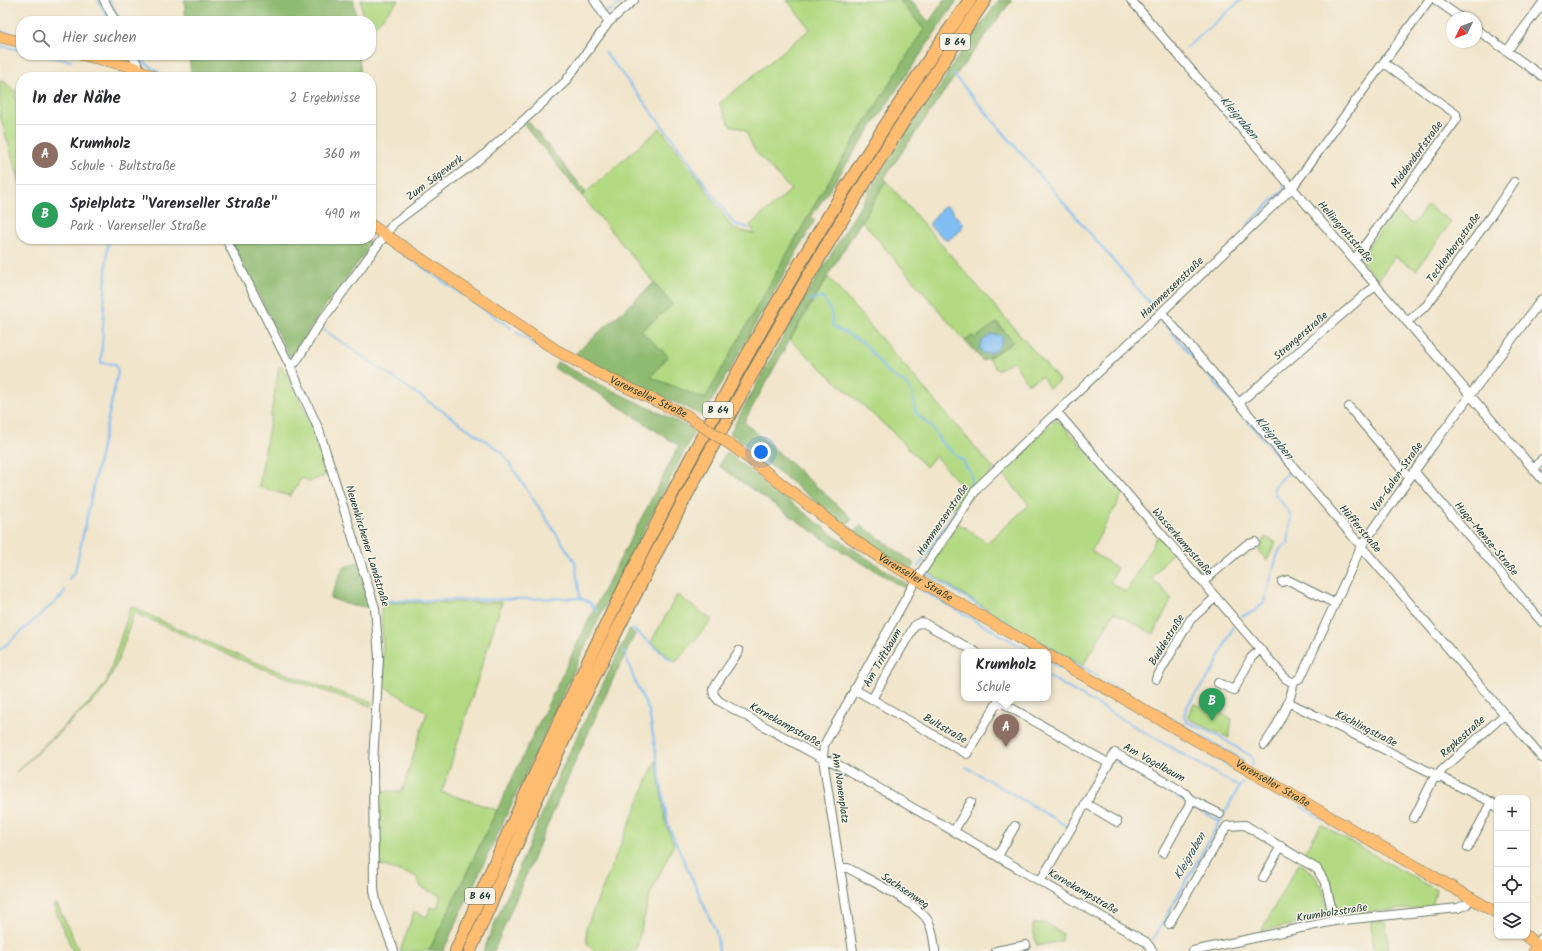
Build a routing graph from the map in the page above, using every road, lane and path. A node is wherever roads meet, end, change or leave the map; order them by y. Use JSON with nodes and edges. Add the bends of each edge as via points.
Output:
{"nodes":[{"id":1,"x":104,"y":0,"type":"edge"},
{"id":2,"x":594,"y":0,"type":"edge"},
{"id":3,"x":634,"y":0,"type":"edge"},
{"id":4,"x":970,"y":0,"type":"edge"},
{"id":5,"x":985,"y":0,"type":"edge"},
{"id":6,"x":1131,"y":0,"type":"edge"},
{"id":7,"x":1429,"y":0,"type":"edge"},
{"id":8,"x":1436,"y":0,"type":"edge"},
{"id":9,"x":1542,"y":4,"type":"edge"},
{"id":10,"x":1453,"y":12,"type":"edge"},
{"id":11,"x":112,"y":16,"type":"edge"},
{"id":12,"x":609,"y":22,"type":"junction"},
{"id":13,"x":1482,"y":33,"type":"edge"},
{"id":14,"x":0,"y":37,"type":"edge"},
{"id":15,"x":16,"y":41,"type":"edge"},
{"id":16,"x":1507,"y":51,"type":"junction"},
{"id":17,"x":103,"y":60,"type":"edge"},
{"id":18,"x":135,"y":60,"type":"edge"},
{"id":19,"x":1384,"y":63,"type":"junction"},
{"id":20,"x":139,"y":72,"type":"edge"},
{"id":21,"x":142,"y":72,"type":"edge"},
{"id":22,"x":1542,"y":76,"type":"edge"},
{"id":23,"x":1514,"y":182,"type":"dead end"},
{"id":24,"x":1292,"y":188,"type":"junction"},
{"id":25,"x":376,"y":229,"type":"edge"},
{"id":26,"x":385,"y":235,"type":"junction"},
{"id":27,"x":229,"y":244,"type":"edge"},
{"id":28,"x":1354,"y":260,"type":"junction"},
{"id":29,"x":1376,"y":285,"type":"junction"},
{"id":30,"x":1542,"y":299,"type":"edge"},
{"id":31,"x":1162,"y":313,"type":"junction"},
{"id":32,"x":1407,"y":322,"type":"junction"},
{"id":33,"x":290,"y":366,"type":"junction"},
{"id":34,"x":1470,"y":396,"type":"junction"},
{"id":35,"x":1239,"y":403,"type":"junction"},
{"id":36,"x":1348,"y":407,"type":"dead end"},
{"id":37,"x":1057,"y":412,"type":"junction"},
{"id":38,"x":1542,"y":459,"type":"edge"},
{"id":39,"x":1534,"y":470,"type":"junction"},
{"id":40,"x":1412,"y":475,"type":"junction"},
{"id":41,"x":1542,"y":479,"type":"edge"},
{"id":42,"x":1255,"y":542,"type":"dead end"},
{"id":43,"x":1362,"y":547,"type":"junction"},
{"id":44,"x":916,"y":580,"type":"junction"},
{"id":45,"x":1203,"y":582,"type":"junction"},
{"id":46,"x":1282,"y":582,"type":"dead end"},
{"id":47,"x":1216,"y":597,"type":"junction"},
{"id":48,"x":1334,"y":603,"type":"junction"},
{"id":49,"x":1542,"y":622,"type":"edge"},
{"id":50,"x":971,"y":649,"type":"edge"},
{"id":51,"x":1038,"y":649,"type":"edge"},
{"id":52,"x":1260,"y":649,"type":"junction"},
{"id":53,"x":739,"y":651,"type":"dead end"},
{"id":54,"x":1051,"y":657,"type":"edge"},
{"id":55,"x":1156,"y":679,"type":"dead end"},
{"id":56,"x":1218,"y":683,"type":"dead end"},
{"id":57,"x":1293,"y":683,"type":"junction"},
{"id":58,"x":854,"y":689,"type":"junction"},
{"id":59,"x":872,"y":700,"type":"junction"},
{"id":60,"x":998,"y":701,"type":"edge"},
{"id":61,"x":1001,"y":701,"type":"edge"},
{"id":62,"x":1288,"y":702,"type":"junction"},
{"id":63,"x":1504,"y":714,"type":"junction"},
{"id":64,"x":1264,"y":745,"type":"dead end"},
{"id":65,"x":1542,"y":758,"type":"edge"},
{"id":66,"x":823,"y":759,"type":"junction"},
{"id":67,"x":1108,"y":764,"type":"junction"},
{"id":68,"x":1437,"y":777,"type":"junction"},
{"id":69,"x":1190,"y":798,"type":"junction"},
{"id":70,"x":971,"y":802,"type":"dead end"},
{"id":71,"x":1085,"y":803,"type":"junction"},
{"id":72,"x":1494,"y":805,"type":"edge"},
{"id":73,"x":1220,"y":814,"type":"dead end"},
{"id":74,"x":1414,"y":818,"type":"dead end"},
{"id":75,"x":1117,"y":822,"type":"dead end"},
{"id":76,"x":1015,"y":826,"type":"dead end"},
{"id":77,"x":954,"y":831,"type":"junction"},
{"id":78,"x":1281,"y":846,"type":"junction"},
{"id":79,"x":1468,"y":848,"type":"dead end"},
{"id":80,"x":1163,"y":853,"type":"dead end"},
{"id":81,"x":998,"y":856,"type":"junction"},
{"id":82,"x":840,"y":868,"type":"junction"},
{"id":83,"x":1263,"y":878,"type":"dead end"},
{"id":84,"x":1041,"y":880,"type":"junction"},
{"id":85,"x":1472,"y":897,"type":"junction"},
{"id":86,"x":1494,"y":911,"type":"edge"},
{"id":87,"x":1334,"y":921,"type":"junction"},
{"id":88,"x":1169,"y":924,"type":"dead end"},
{"id":89,"x":1530,"y":939,"type":"edge"},
{"id":90,"x":1026,"y":945,"type":"dead end"},
{"id":91,"x":1539,"y":946,"type":"edge"},
{"id":92,"x":394,"y":951,"type":"edge"},
{"id":93,"x":456,"y":951,"type":"edge"},
{"id":94,"x":470,"y":951,"type":"edge"},
{"id":95,"x":853,"y":951,"type":"edge"},
{"id":96,"x":936,"y":951,"type":"edge"},
{"id":97,"x":996,"y":951,"type":"edge"},
{"id":98,"x":1153,"y":951,"type":"edge"},
{"id":99,"x":1193,"y":951,"type":"edge"}],
"edges":[{"from":1,"to":11,"type":"street"},
{"from":2,"to":12,"type":"street"},
{"from":3,"to":12,"type":"street","name":"Zum Sägewerk"},
{"from":4,"to":93,"type":"highway","number":"B 64","via":[[828,216],[753,345],[665,508],[596,644]]},
{"from":5,"to":94,"type":"highway","number":"B 64","via":[[926,85],[842,217],[760,358],[607,650],[551,766]]},
{"from":6,"to":24,"type":"street","name":"Hellingrottstraße"},
{"from":7,"to":19,"type":"street","name":"Hammersenstraße"},
{"from":8,"to":10,"type":"street"},
{"from":9,"to":16,"type":"street"},
{"from":12,"to":26,"type":"street","name":"Zum Sägewerk","via":[[565,82],[477,161],[394,223]]},
{"from":13,"to":16,"type":"street"},
{"from":14,"to":15,"type":"main road"},
{"from":16,"to":22,"type":"street"},
{"from":17,"to":20,"type":"main road"},
{"from":18,"to":21,"type":"street"},
{"from":19,"to":24,"type":"street","name":"Hammersenstraße"},
{"from":19,"to":28,"type":"street","name":"Middendorfstraße","via":[[1456,114],[1457,119]]},
{"from":23,"to":32,"type":"street","name":"Tecklenborgstraße","via":[[1427,305]]},
{"from":24,"to":28,"type":"street","name":"Hellingrottstraße"},
{"from":24,"to":31,"type":"street","name":"Hammersenstraße"},
{"from":25,"to":26,"type":"main road","name":"Varenseller Straße"},
{"from":26,"to":33,"type":"street","name":"Zum Sägewerk","via":[[320,323],[296,362]]},
{"from":26,"to":44,"type":"main road","name":"Varenseller Straße","bridge":true,"via":[[556,350],[605,377],[686,415],[734,447],[847,535]]},
{"from":27,"to":33,"type":"street","name":"Neuenkirchener Landstraße"},
{"from":28,"to":29,"type":"street","name":"Hellingrottstraße"},
{"from":29,"to":32,"type":"street","name":"Hellingrottstraße"},
{"from":29,"to":35,"type":"street","name":"Strengerstraße"},
{"from":30,"to":34,"type":"street","name":"Von-Galen-Straße"},
{"from":31,"to":35,"type":"street","name":"Hüfferstraße"},
{"from":31,"to":37,"type":"street","name":"Hammersenstraße"},
{"from":32,"to":34,"type":"street","name":"Hellingrottstraße"},
{"from":33,"to":92,"type":"street","name":"Neuenkirchener Landstraße","via":[[319,430],[376,608],[379,657],[374,762],[374,890],[377,906]]},
{"from":34,"to":39,"type":"street","name":"Hellingrottstraße"},
{"from":34,"to":40,"type":"street","name":"Von-Galen-Straße"},
{"from":35,"to":43,"type":"street","name":"Hüfferstraße"},
{"from":36,"to":40,"type":"street","name":"Hugo-Mense-Straße"},
{"from":37,"to":44,"type":"street","name":"Hammersenstraße","via":[[978,487]]},
{"from":37,"to":45,"type":"street","name":"Wasserkampstraße"},
{"from":38,"to":39,"type":"street"},
{"from":39,"to":41,"type":"street","name":"Hellingrottstraße"},
{"from":40,"to":43,"type":"street","name":"Von-Galen-Straße"},
{"from":40,"to":49,"type":"street","name":"Hugo-Mense-Straße"},
{"from":42,"to":45,"type":"street","via":[[1246,545]]},
{"from":43,"to":48,"type":"street","name":"Von-Galen-Straße"},
{"from":43,"to":63,"type":"street","name":"Hüfferstraße"},
{"from":44,"to":51,"type":"main road","name":"Varenseller Straße"},
{"from":44,"to":58,"type":"street","name":"Am Nonenplatz"},
{"from":45,"to":47,"type":"street","name":"Wasserkampstraße"},
{"from":46,"to":48,"type":"street","via":[[1288,580]]},
{"from":47,"to":52,"type":"street","name":"Wasserkampstraße"},
{"from":47,"to":55,"type":"street","name":"Buddestraße","via":[[1190,620]]},
{"from":48,"to":57,"type":"street","name":"Von-Galen-Straße","via":[[1331,615],[1301,677]]},
{"from":50,"to":59,"type":"street","name":"Am Triftbaum","via":[[922,622],[915,625]]},
{"from":52,"to":56,"type":"street","via":[[1251,658],[1234,690]]},
{"from":52,"to":57,"type":"street","name":"Wasserkampstraße","via":[[1285,678]]},
{"from":53,"to":66,"type":"street","name":"Kernekampstraße","via":[[714,689],[714,695],[719,701]]},
{"from":54,"to":85,"type":"main road","name":"Varenseller Straße"},
{"from":57,"to":62,"type":"street","name":"Von-Galen-Straße"},
{"from":58,"to":59,"type":"street","name":"Bultstraße"},
{"from":58,"to":66,"type":"street","name":"Am Nonenplatz","via":[[824,745]]},
{"from":59,"to":60,"type":"street","name":"Bultstraße","via":[[967,754]]},
{"from":61,"to":67,"type":"street","name":"Bultstraße"},
{"from":62,"to":64,"type":"street","name":"Von-Galen-Straße"},
{"from":62,"to":68,"type":"street","name":"Köchlingstraße"},
{"from":63,"to":65,"type":"street","name":"Hüfferstraße"},
{"from":63,"to":68,"type":"street","name":"Repkestraße"},
{"from":66,"to":77,"type":"street","name":"Kernekampstraße","via":[[835,763]]},
{"from":66,"to":82,"type":"street","name":"Am Nonenplatz"},
{"from":67,"to":69,"type":"street","name":"Am Vogelbaum","via":[[1115,753]]},
{"from":67,"to":71,"type":"street","name":"Am Vogelbaum"},
{"from":68,"to":72,"type":"street","name":"Köchlingstraße"},
{"from":68,"to":74,"type":"street"},
{"from":69,"to":73,"type":"street","name":"Am Vogelbaum"},
{"from":69,"to":80,"type":"street","name":"Am Vogelbaum","via":[[1190,806]]},
{"from":70,"to":77,"type":"street"},
{"from":71,"to":75,"type":"street"},
{"from":71,"to":84,"type":"street","name":"Am Vogelbaum"},
{"from":72,"to":79,"type":"street","name":"Köchlingstraße"},
{"from":76,"to":81,"type":"street"},
{"from":77,"to":81,"type":"street","name":"Kernekampstraße"},
{"from":78,"to":83,"type":"street"},
{"from":78,"to":87,"type":"street","via":[[1311,864],[1322,875]]},
{"from":78,"to":88,"type":"street","via":[[1245,825],[1227,826]]},
{"from":81,"to":84,"type":"street","name":"Kernekampstraße"},
{"from":82,"to":95,"type":"street","name":"Am Nonenplatz"},
{"from":82,"to":96,"type":"street","name":"Sachsenweg","via":[[848,868],[903,900],[923,915],[930,926]]},
{"from":84,"to":98,"type":"street","name":"Kernekampstraße","via":[[1146,942]]},
{"from":85,"to":86,"type":"main road","name":"Varenseller Straße"},
{"from":85,"to":87,"type":"street","name":"Krumholzstraße","via":[[1467,904],[1458,908]]},
{"from":87,"to":99,"type":"street","name":"Krumholzstraße"},
{"from":89,"to":91,"type":"main road"},
{"from":90,"to":97,"type":"street"}]}
